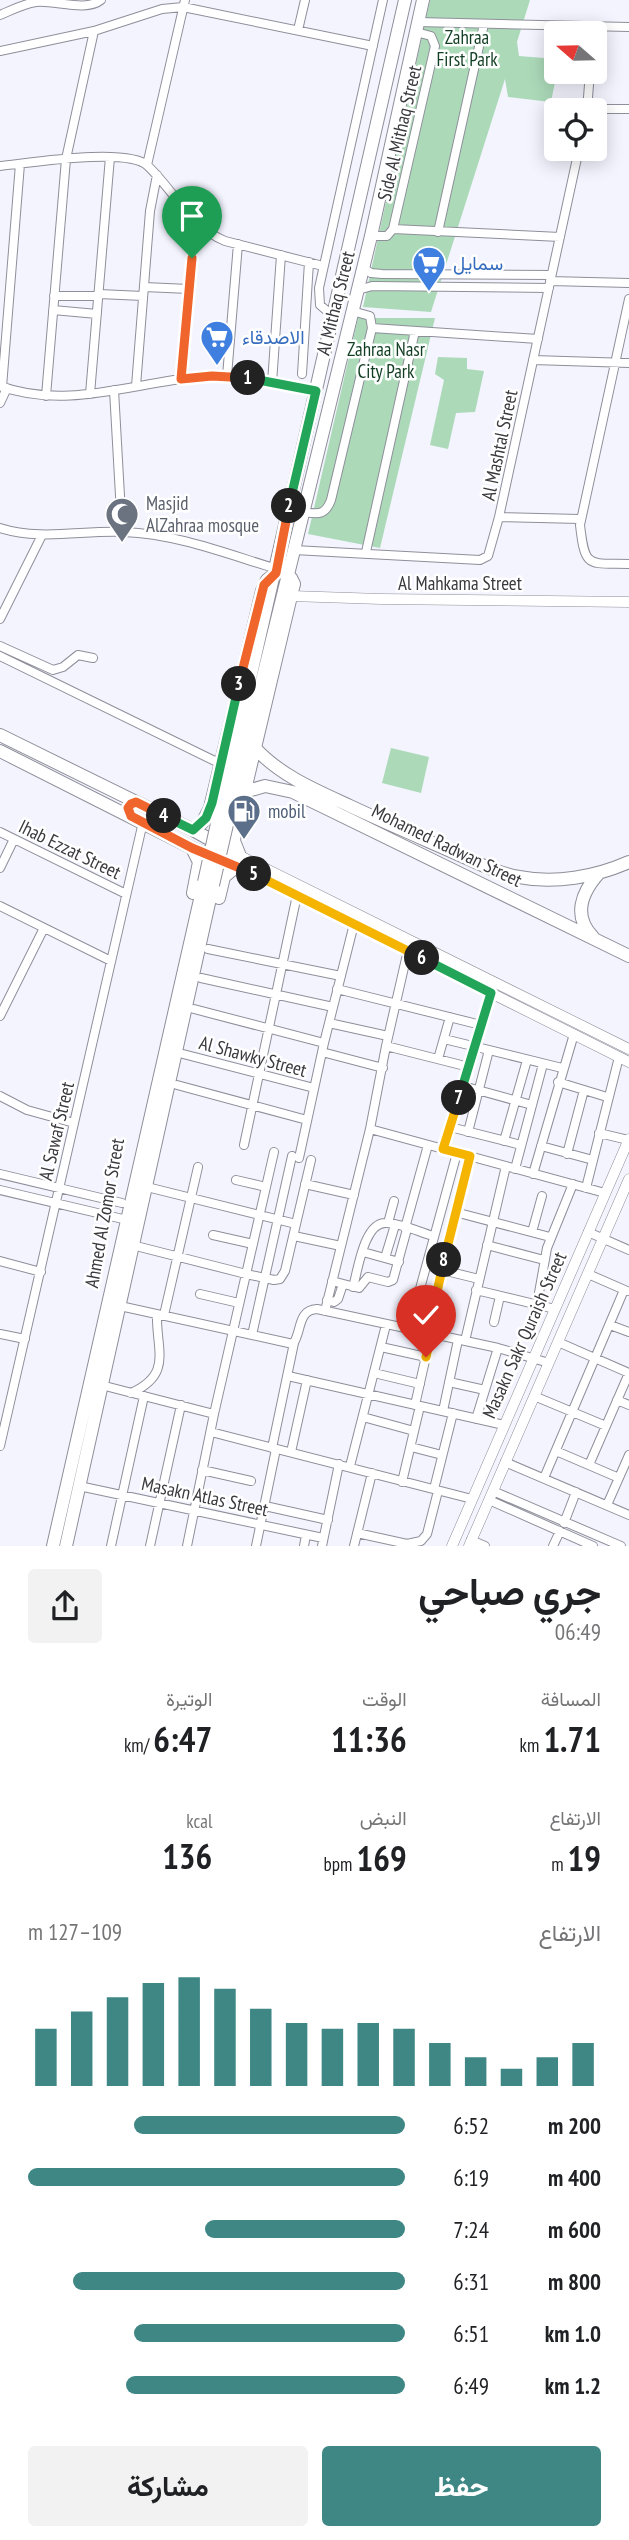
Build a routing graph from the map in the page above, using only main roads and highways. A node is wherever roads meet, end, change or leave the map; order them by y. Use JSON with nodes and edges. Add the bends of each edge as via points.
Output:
{"nodes":[{"id":1,"x":405,"y":0,"type":"edge"},
{"id":2,"x":423,"y":0,"type":"edge"},
{"id":3,"x":370,"y":149,"type":"junction"},
{"id":4,"x":389,"y":152,"type":"junction"},
{"id":5,"x":364,"y":175,"type":"junction"},
{"id":6,"x":383,"y":179,"type":"junction"},
{"id":7,"x":280,"y":572,"type":"junction"},
{"id":8,"x":0,"y":734,"type":"edge"},
{"id":9,"x":254,"y":748,"type":"junction"},
{"id":10,"x":0,"y":751,"type":"edge"},
{"id":11,"x":279,"y":770,"type":"junction"},
{"id":12,"x":273,"y":786,"type":"junction"},
{"id":13,"x":244,"y":792,"type":"junction"},
{"id":14,"x":119,"y":793,"type":"junction"},
{"id":15,"x":136,"y":802,"type":"junction"},
{"id":16,"x":113,"y":807,"type":"junction"},
{"id":17,"x":209,"y":813,"type":"junction"},
{"id":18,"x":131,"y":816,"type":"junction"},
{"id":19,"x":237,"y":819,"type":"junction"},
{"id":20,"x":193,"y":830,"type":"junction"},
{"id":21,"x":192,"y":848,"type":"junction"},
{"id":22,"x":239,"y":861,"type":"junction"},
{"id":23,"x":629,"y":862,"type":"edge"},
{"id":24,"x":599,"y":873,"type":"junction"},
{"id":25,"x":198,"y":874,"type":"junction"},
{"id":26,"x":222,"y":883,"type":"junction"},
{"id":27,"x":595,"y":940,"type":"junction"},
{"id":28,"x":629,"y":956,"type":"edge"},
{"id":29,"x":147,"y":1186,"type":"junction"},
{"id":30,"x":127,"y":1220,"type":"junction"},
{"id":31,"x":53,"y":1546,"type":"edge"},
{"id":32,"x":66,"y":1546,"type":"edge"}],
"edges":[{"from":1,"to":3,"type":"main road","name":"Al Mithaq Street"},
{"from":2,"to":4,"type":"main road","name":"Al Mithaq Street"},
{"from":3,"to":4,"type":"main road","via":[[379,155]]},
{"from":3,"to":5,"type":"main road","name":"Al Mithaq Street"},
{"from":4,"to":6,"type":"main road","name":"Al Mithaq Street"},
{"from":5,"to":6,"type":"main road","via":[[374,173]]},
{"from":5,"to":7,"type":"main road","name":"Al Mithaq Street"},
{"from":6,"to":7,"type":"main road","name":"Al Mithaq Street","via":[[294,550]]},
{"from":7,"to":9,"type":"main road","name":"Al Mithaq Street","via":[[293,584]]},
{"from":7,"to":17,"type":"main road","name":"Al Mithaq Street","via":[[267,580],[262,591]]},
{"from":7,"to":29,"type":"main road","bridge":true},
{"from":7,"to":30,"type":"main road","bridge":true},
{"from":8,"to":14,"type":"main road"},
{"from":9,"to":11,"type":"main road","name":"Mohamed Radwan Street"},
{"from":9,"to":13,"type":"main road","name":"Al Mithaq Street"},
{"from":10,"to":16,"type":"main road"},
{"from":11,"to":12,"type":"main road","via":[[272,777]]},
{"from":11,"to":24,"type":"main road","name":"Mohamed Radwan Street","via":[[414,836],[516,877],[563,879]]},
{"from":12,"to":13,"type":"main road"},
{"from":12,"to":27,"type":"main road","name":"Mohamed Radwan Street","via":[[321,804]]},
{"from":13,"to":19,"type":"main road","name":"Al Mithaq Street"},
{"from":14,"to":15,"type":"main road"},
{"from":14,"to":16,"type":"main road","via":[[120,804]]},
{"from":15,"to":18,"type":"main road","via":[[128,808]]},
{"from":15,"to":20,"type":"main road"},
{"from":16,"to":18,"type":"main road"},
{"from":17,"to":19,"type":"main road","via":[[223,821]]},
{"from":17,"to":20,"type":"main road","name":"Al Mithaq Street"},
{"from":18,"to":21,"type":"main road"},
{"from":19,"to":22,"type":"main road","name":"Al Mithaq Street","via":[[234,837]]},
{"from":20,"to":22,"type":"main road"},
{"from":21,"to":22,"type":"main road"},
{"from":21,"to":25,"type":"main road","name":"Ahmed Al Zomor Street","via":[[199,862]]},
{"from":22,"to":26,"type":"main road","name":"Ahmed Al Zomor Street"},
{"from":23,"to":24,"type":"main road","name":"Mohamed Radwan Street"},
{"from":24,"to":27,"type":"main road","via":[[587,887],[581,905],[584,924]]},
{"from":25,"to":26,"type":"main road","via":[[216,875]]},
{"from":25,"to":30,"type":"main road","name":"Ahmed Al Zomor Street","via":[[122,1203]]},
{"from":26,"to":29,"type":"main road","name":"Ahmed Al Zomor Street","via":[[156,1175]]},
{"from":27,"to":28,"type":"main road","name":"Mohamed Radwan Street"},
{"from":29,"to":32,"type":"main road","name":"Ahmed Al Zomor Street"},
{"from":30,"to":31,"type":"main road","name":"Ahmed Al Zomor Street"}]}
